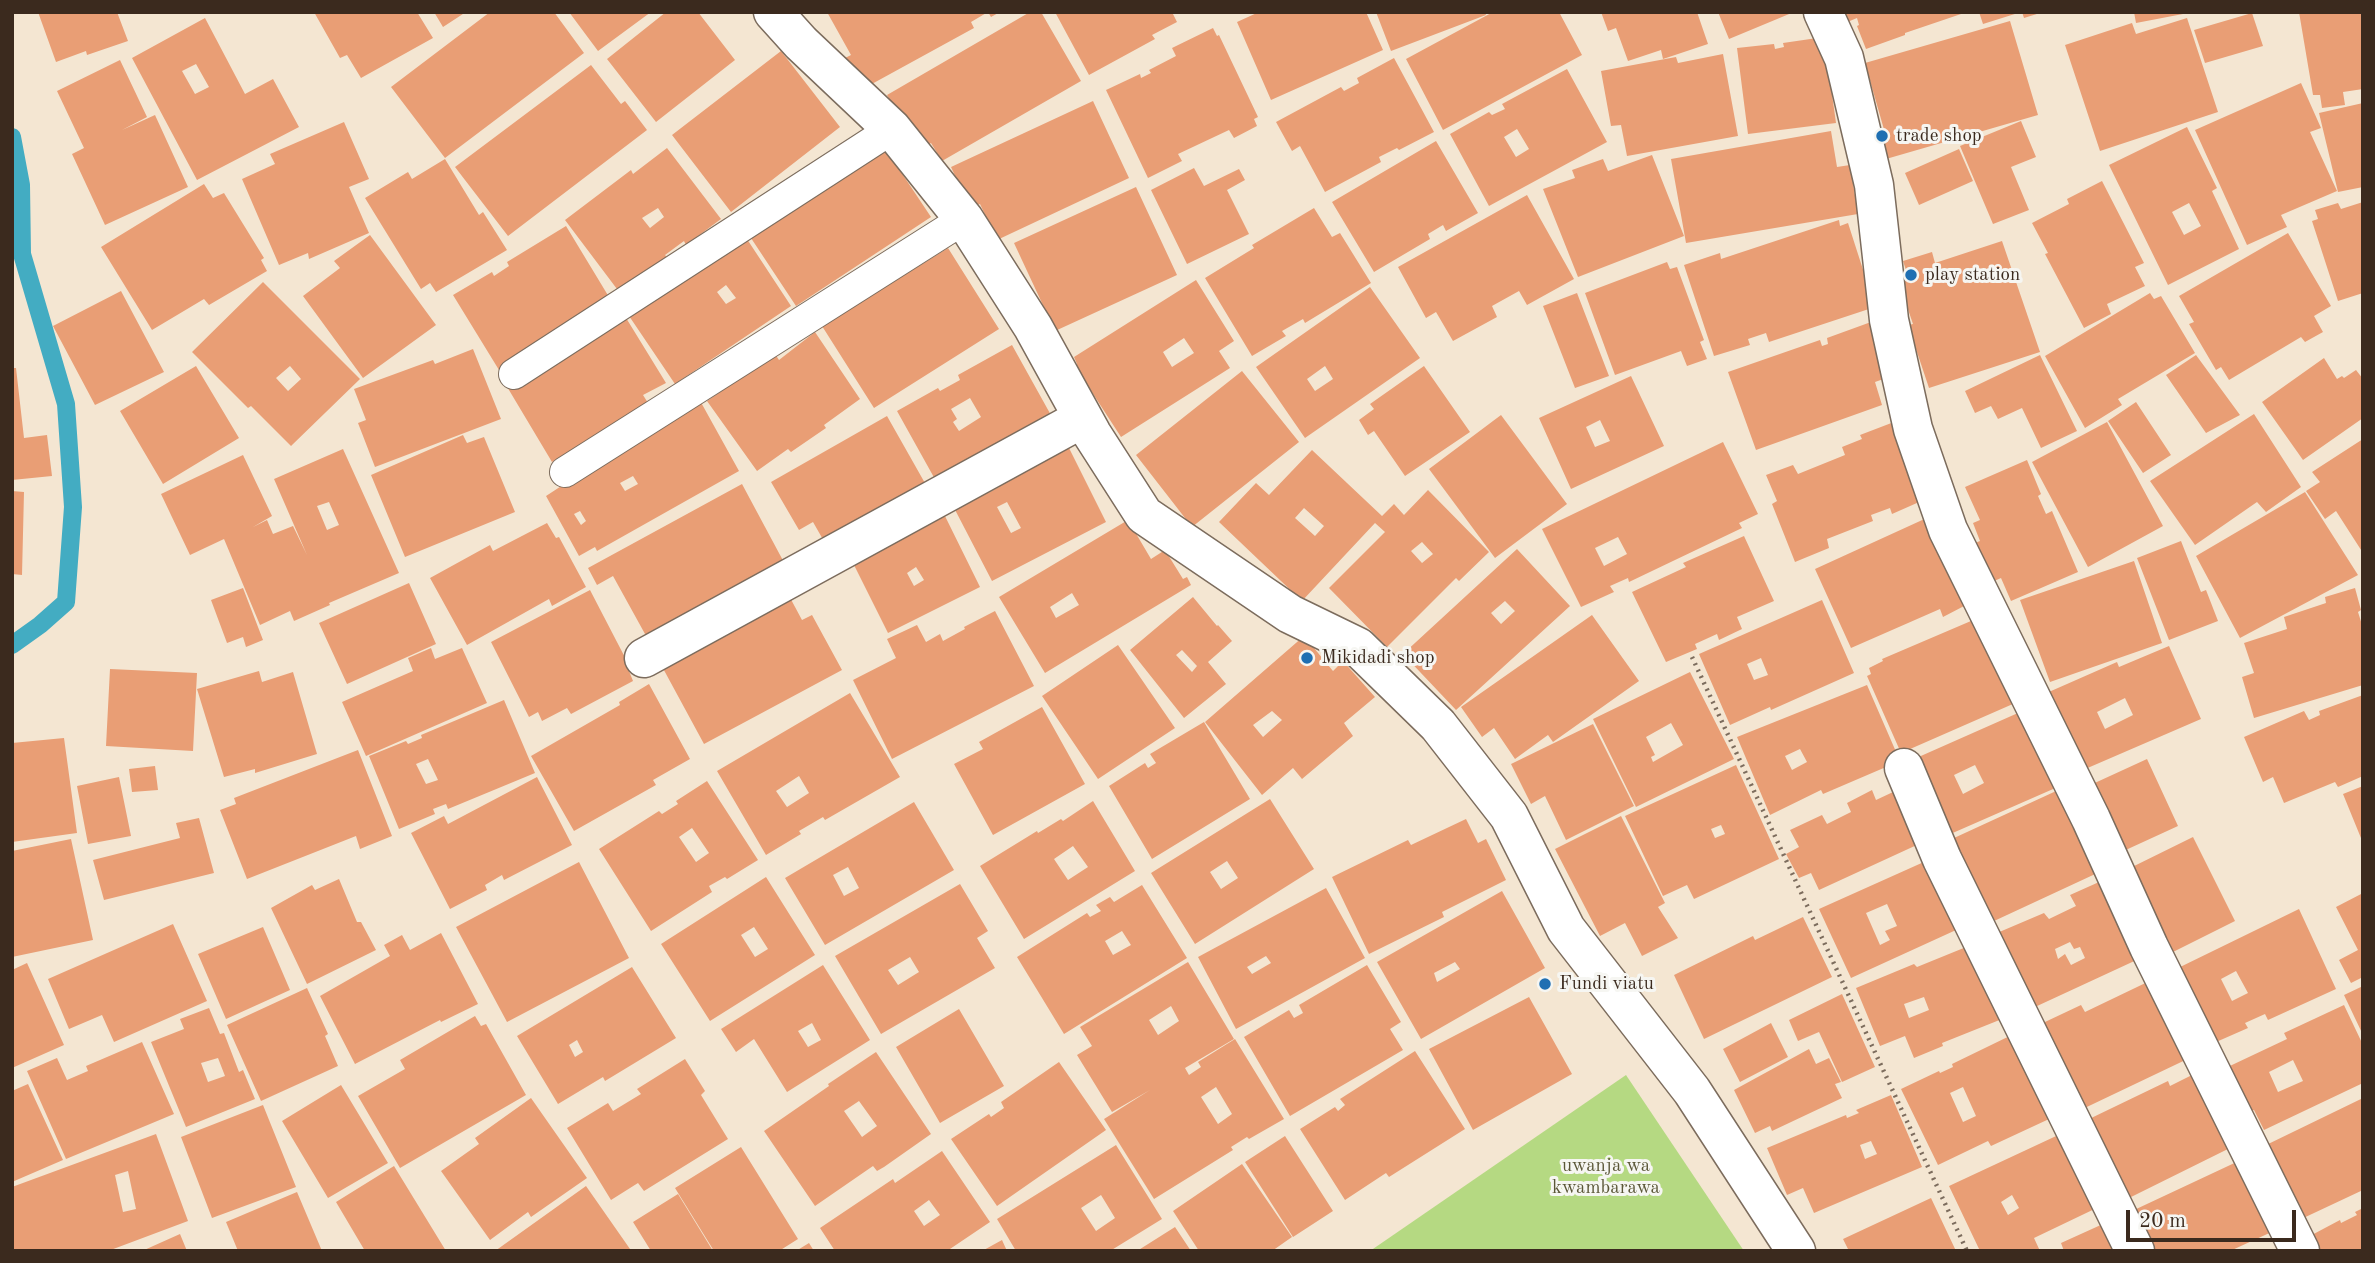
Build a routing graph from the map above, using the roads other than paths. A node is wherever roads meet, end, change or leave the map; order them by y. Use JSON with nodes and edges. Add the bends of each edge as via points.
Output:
{"nodes":[{"id":1,"x":773,"y":12,"type":"edge"},
{"id":2,"x":1824,"y":12,"type":"edge"},
{"id":3,"x":891,"y":129,"type":"junction"},
{"id":4,"x":964,"y":219,"type":"junction"},
{"id":5,"x":514,"y":374,"type":"dead end"},
{"id":6,"x":1083,"y":418,"type":"junction"},
{"id":7,"x":565,"y":472,"type":"dead end"},
{"id":8,"x":644,"y":658,"type":"dead end"},
{"id":9,"x":1904,"y":768,"type":"dead end"},
{"id":10,"x":1796,"y":1251,"type":"edge"},
{"id":11,"x":2135,"y":1251,"type":"edge"},
{"id":12,"x":2300,"y":1251,"type":"edge"}],
"edges":[{"from":1,"to":3,"type":"street"},
{"from":2,"to":12,"type":"street","via":[[1844,58],[1874,185],[1889,320],[1913,429],[1948,530]]},
{"from":3,"to":4,"type":"street"},
{"from":3,"to":5,"type":"lane"},
{"from":4,"to":6,"type":"street","via":[[1033,327]]},
{"from":4,"to":7,"type":"lane"},
{"from":6,"to":8,"type":"street"},
{"from":6,"to":10,"type":"street","via":[[1144,515],[1290,614],[1359,647],[1438,725],[1509,816],[1566,929],[1692,1091]]},
{"from":9,"to":11,"type":"street","via":[[1942,859]]}]}
